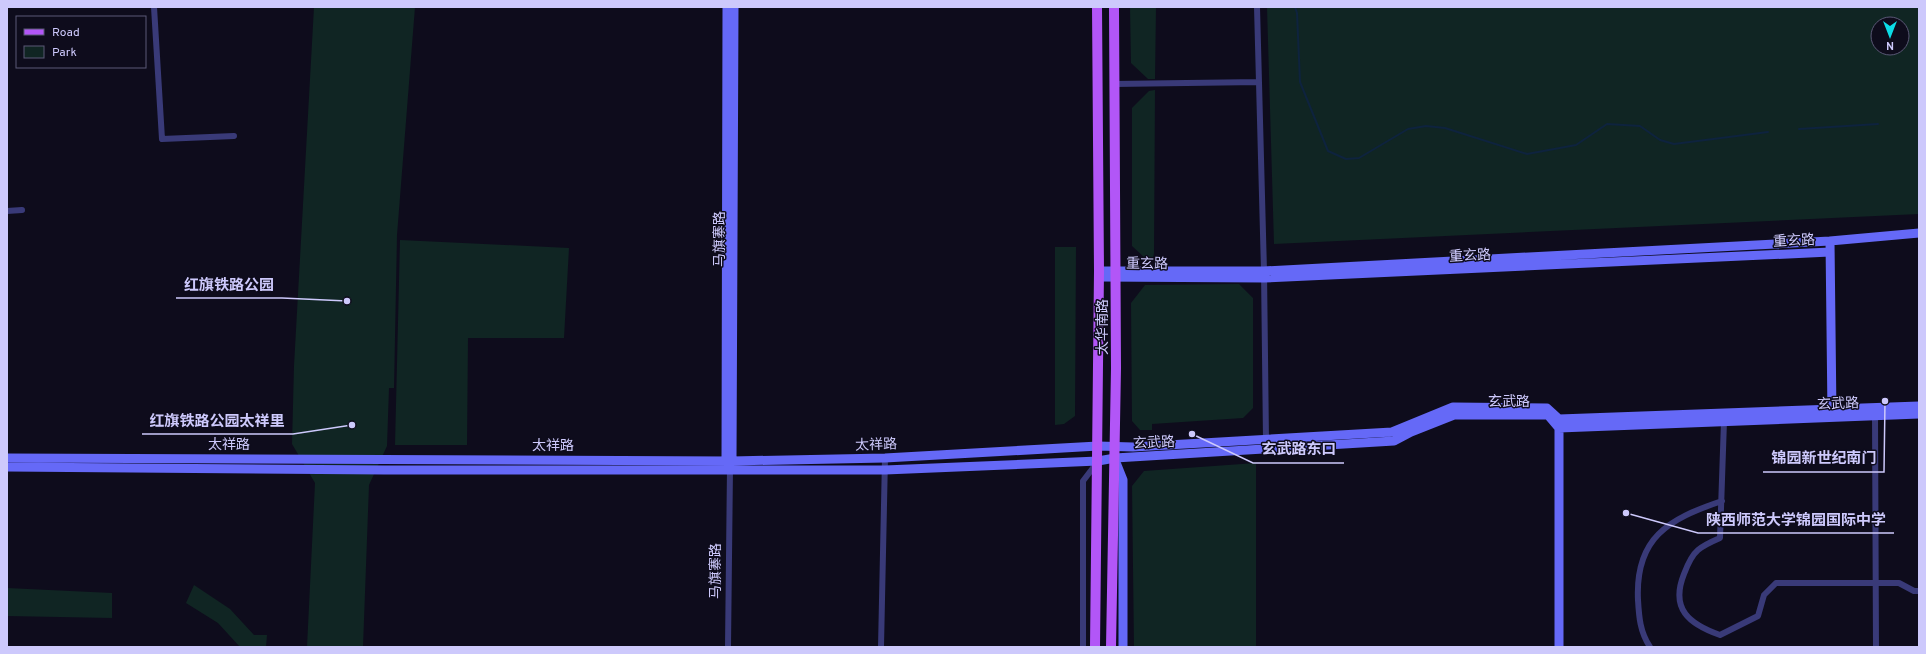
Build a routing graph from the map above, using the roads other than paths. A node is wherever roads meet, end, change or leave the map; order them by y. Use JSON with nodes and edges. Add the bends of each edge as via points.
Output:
{"nodes":[{"id":1,"x":154,"y":7,"type":"edge"},
{"id":2,"x":727,"y":7,"type":"edge"},
{"id":3,"x":734,"y":7,"type":"edge"},
{"id":4,"x":1097,"y":7,"type":"edge"},
{"id":5,"x":1114,"y":7,"type":"edge"},
{"id":6,"x":1257,"y":7,"type":"edge"},
{"id":7,"x":1259,"y":82,"type":"junction"},
{"id":8,"x":1114,"y":84,"type":"junction"},
{"id":9,"x":234,"y":136,"type":"dead end"},
{"id":10,"x":22,"y":210,"type":"dead end"},
{"id":11,"x":7,"y":211,"type":"edge"},
{"id":12,"x":1919,"y":233,"type":"edge"},
{"id":13,"x":1830,"y":241,"type":"junction"},
{"id":14,"x":1830,"y":252,"type":"junction"},
{"id":15,"x":1099,"y":274,"type":"junction"},
{"id":16,"x":1116,"y":274,"type":"junction"},
{"id":17,"x":1264,"y":275,"type":"junction"},
{"id":18,"x":1919,"y":406,"type":"edge"},
{"id":19,"x":1833,"y":413,"type":"junction"},
{"id":20,"x":1919,"y":414,"type":"edge"},
{"id":21,"x":1875,"y":416,"type":"junction"},
{"id":22,"x":1724,"y":421,"type":"junction"},
{"id":23,"x":1559,"y":423,"type":"junction"},
{"id":24,"x":1266,"y":439,"type":"junction"},
{"id":25,"x":1098,"y":446,"type":"junction"},
{"id":26,"x":1267,"y":450,"type":"junction"},
{"id":27,"x":1115,"y":453,"type":"junction"},
{"id":28,"x":7,"y":458,"type":"edge"},
{"id":29,"x":885,"y":458,"type":"junction"},
{"id":30,"x":729,"y":460,"type":"junction"},
{"id":31,"x":1098,"y":461,"type":"junction"},
{"id":32,"x":7,"y":467,"type":"edge"},
{"id":33,"x":729,"y":470,"type":"junction"},
{"id":34,"x":884,"y":470,"type":"junction"},
{"id":35,"x":1722,"y":501,"type":"junction"},
{"id":36,"x":1875,"y":583,"type":"junction"},
{"id":37,"x":1919,"y":591,"type":"edge"},
{"id":38,"x":1095,"y":644,"type":"edge"},
{"id":39,"x":1112,"y":644,"type":"edge"},
{"id":40,"x":728,"y":647,"type":"edge"},
{"id":41,"x":881,"y":647,"type":"edge"},
{"id":42,"x":1083,"y":647,"type":"edge"},
{"id":43,"x":1123,"y":647,"type":"edge"},
{"id":44,"x":1559,"y":647,"type":"edge"},
{"id":45,"x":1650,"y":647,"type":"edge"},
{"id":46,"x":1876,"y":647,"type":"edge"}],
"edges":[{"from":1,"to":9,"type":"street","via":[[162,138]]},
{"from":2,"to":30,"type":"street","name":"马旗寨路"},
{"from":3,"to":30,"type":"street","name":"马旗寨路"},
{"from":4,"to":15,"type":"main road","name":"太华南路"},
{"from":5,"to":8,"type":"main road","name":"太华南路"},
{"from":6,"to":7,"type":"street"},
{"from":7,"to":8,"type":"street"},
{"from":7,"to":17,"type":"street"},
{"from":8,"to":16,"type":"main road","name":"太华南路"},
{"from":10,"to":11,"type":"street"},
{"from":12,"to":13,"type":"street","name":"重玄路"},
{"from":13,"to":14,"type":"street","name":"重玄路"},
{"from":13,"to":17,"type":"street","name":"重玄路"},
{"from":14,"to":17,"type":"street","name":"重玄路"},
{"from":14,"to":19,"type":"street"},
{"from":15,"to":16,"type":"street","name":"重玄路"},
{"from":15,"to":25,"type":"main road","name":"太华南路"},
{"from":16,"to":17,"type":"street","name":"重玄路"},
{"from":16,"to":27,"type":"main road","name":"太华南路"},
{"from":17,"to":24,"type":"street"},
{"from":18,"to":19,"type":"street","name":"玄武路"},
{"from":19,"to":21,"type":"street","name":"玄武路"},
{"from":19,"to":22,"type":"street","name":"玄武路"},
{"from":19,"to":23,"type":"street","name":"玄武路"},
{"from":20,"to":21,"type":"street","name":"玄武路"},
{"from":21,"to":36,"type":"street"},
{"from":22,"to":23,"type":"street","name":"玄武路"},
{"from":22,"to":35,"type":"street"},
{"from":23,"to":24,"type":"street","name":"玄武路","via":[[1547,408],[1454,407],[1392,432]]},
{"from":23,"to":26,"type":"street","name":"玄武路","via":[[1548,415],[1454,415],[1394,441]]},
{"from":23,"to":44,"type":"street"},
{"from":24,"to":26,"type":"street"},
{"from":24,"to":27,"type":"street","name":"玄武路"},
{"from":25,"to":27,"type":"street","name":"玄武路"},
{"from":25,"to":29,"type":"street","name":"太祥路"},
{"from":25,"to":31,"type":"main road","name":"太华南路"},
{"from":26,"to":27,"type":"street","name":"玄武路"},
{"from":27,"to":31,"type":"street","name":"玄武路"},
{"from":27,"to":39,"type":"main road","name":"太华南路"},
{"from":27,"to":43,"type":"street","via":[[1123,480]]},
{"from":28,"to":30,"type":"street","name":"太祥路"},
{"from":29,"to":30,"type":"street","name":"太祥路"},
{"from":29,"to":34,"type":"street"},
{"from":30,"to":33,"type":"street","name":"马旗寨路"},
{"from":31,"to":34,"type":"street","name":"太祥路"},
{"from":31,"to":38,"type":"main road","name":"太华南路"},
{"from":31,"to":42,"type":"street","via":[[1083,481]]},
{"from":32,"to":33,"type":"street","name":"太祥路"},
{"from":33,"to":34,"type":"street","name":"太祥路"},
{"from":33,"to":40,"type":"street","name":"马旗寨路"},
{"from":34,"to":41,"type":"street"},
{"from":35,"to":36,"type":"street","via":[[1720,538],[1698,550],[1686,568],[1678,598],[1686,614],[1702,628],[1720,635],[1758,616],[1764,595],[1776,583]]},
{"from":35,"to":45,"type":"street","via":[[1691,511],[1671,523],[1653,540],[1643,559],[1638,578],[1640,626]]},
{"from":36,"to":37,"type":"street","via":[[1899,583],[1914,592]]},
{"from":36,"to":46,"type":"street"}]}
